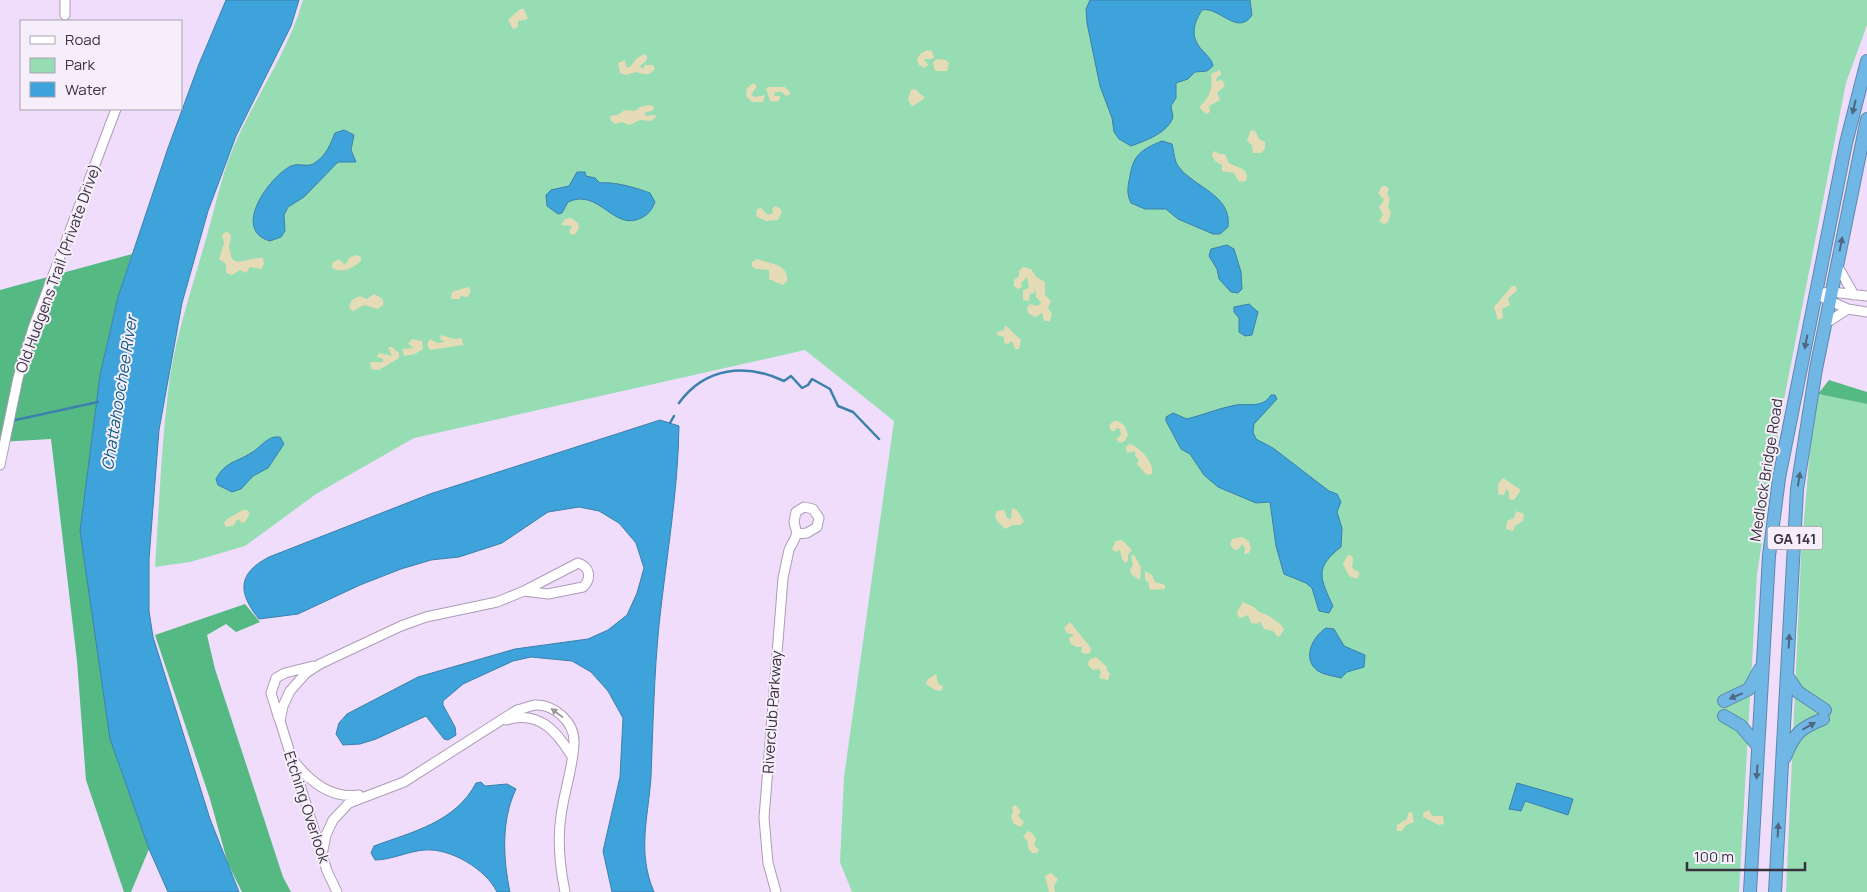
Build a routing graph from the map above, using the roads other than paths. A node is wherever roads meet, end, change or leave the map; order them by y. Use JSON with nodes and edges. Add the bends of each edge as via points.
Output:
{"nodes":[{"id":1,"x":66,"y":0,"type":"edge"},
{"id":2,"x":65,"y":15,"type":"dead end"},
{"id":3,"x":1867,"y":60,"type":"edge"},
{"id":4,"x":116,"y":110,"type":"edge"},
{"id":5,"x":1867,"y":119,"type":"edge"},
{"id":6,"x":1837,"y":265,"type":"junction"},
{"id":7,"x":1815,"y":294,"type":"junction"},
{"id":8,"x":1854,"y":294,"type":"junction"},
{"id":9,"x":1867,"y":296,"type":"edge"},
{"id":10,"x":1831,"y":297,"type":"junction"},
{"id":11,"x":1848,"y":309,"type":"junction"},
{"id":12,"x":1867,"y":312,"type":"edge"},
{"id":13,"x":1825,"y":324,"type":"junction"},
{"id":14,"x":0,"y":465,"type":"edge"},
{"id":15,"x":797,"y":534,"type":"dead end"},
{"id":16,"x":524,"y":591,"type":"junction"},
{"id":17,"x":1763,"y":659,"type":"junction"},
{"id":18,"x":320,"y":664,"type":"junction"},
{"id":19,"x":1787,"y":676,"type":"junction"},
{"id":20,"x":1724,"y":701,"type":"dead end"},
{"id":21,"x":1724,"y":716,"type":"dead end"},
{"id":22,"x":280,"y":721,"type":"junction"},
{"id":23,"x":503,"y":721,"type":"junction"},
{"id":24,"x":1758,"y":746,"type":"junction"},
{"id":25,"x":288,"y":750,"type":"junction"},
{"id":26,"x":571,"y":756,"type":"junction"},
{"id":27,"x":1782,"y":767,"type":"junction"},
{"id":28,"x":373,"y":793,"type":"junction"},
{"id":29,"x":322,"y":855,"type":"junction"},
{"id":30,"x":337,"y":892,"type":"edge"},
{"id":31,"x":565,"y":892,"type":"edge"},
{"id":32,"x":776,"y":892,"type":"edge"},
{"id":33,"x":1750,"y":892,"type":"edge"},
{"id":34,"x":1775,"y":892,"type":"edge"}],
"edges":[{"from":1,"to":2,"type":"street"},
{"from":3,"to":7,"type":"highway","name":"Medlock Bridge Road","number":"GA 141","one_way":true},
{"from":4,"to":14,"type":"street","name":"Old Hudgens Trail (Private Drive)","via":[[33,328]]},
{"from":6,"to":5,"type":"highway","number":"GA 141","one_way":true},
{"from":6,"to":8,"type":"street"},
{"from":6,"to":10,"type":"highway","number":"GA 141"},
{"from":7,"to":10,"type":"street"},
{"from":7,"to":17,"type":"highway","name":"Medlock Bridge Road","number":"GA 141","one_way":true,"via":[[1779,478],[1769,556]]},
{"from":8,"to":9,"type":"street"},
{"from":8,"to":10,"type":"street"},
{"from":10,"to":11,"type":"street"},
{"from":10,"to":13,"type":"highway","number":"GA 141"},
{"from":11,"to":12,"type":"street"},
{"from":11,"to":13,"type":"street"},
{"from":19,"to":13,"type":"highway","number":"GA 141","one_way":true,"via":[[1797,489]]},
{"from":15,"to":32,"type":"street","name":"Riverclub Parkway","via":[[782,578],[764,818],[768,863]]},
{"from":16,"to":16,"type":"street","name":"Etching Overlook","via":[[548,594],[576,589],[587,583],[589,571],[578,563]]},
{"from":16,"to":18,"type":"street","name":"Etching Overlook","via":[[497,602],[426,617]]},
{"from":17,"to":20,"type":"highway","one_way":true,"via":[[1749,689]]},
{"from":17,"to":24,"type":"highway","name":"Medlock Bridge Road","number":"GA 141"},
{"from":18,"to":22,"type":"street","name":"Etching Overlook","via":[[306,673],[290,691]]},
{"from":18,"to":22,"type":"street","name":"Etching Overlook","via":[[276,678],[272,693]]},
{"from":19,"to":27,"type":"highway","number":"GA 141"},
{"from":27,"to":19,"type":"highway","one_way":true,"via":[[1795,736],[1824,714],[1798,692]]},
{"from":21,"to":24,"type":"highway","via":[[1741,726]]},
{"from":22,"to":25,"type":"street","name":"Etching Overlook"},
{"from":23,"to":26,"type":"street","via":[[526,717],[546,724],[559,736]]},
{"from":26,"to":23,"type":"street","one_way":true,"via":[[574,740],[570,726],[551,708],[536,705],[517,710]]},
{"from":23,"to":28,"type":"street","via":[[404,782]]},
{"from":24,"to":33,"type":"highway","name":"Medlock Bridge Road","number":"GA 141","one_way":true},
{"from":25,"to":28,"type":"street","via":[[307,777],[327,790],[350,796]]},
{"from":25,"to":29,"type":"street","name":"Etching Overlook"},
{"from":26,"to":31,"type":"street","via":[[560,817],[560,856]]},
{"from":34,"to":27,"type":"highway","number":"GA 141","one_way":true},
{"from":28,"to":29,"type":"street","via":[[349,804],[333,820]]},
{"from":29,"to":30,"type":"street","name":"Etching Overlook"}]}
